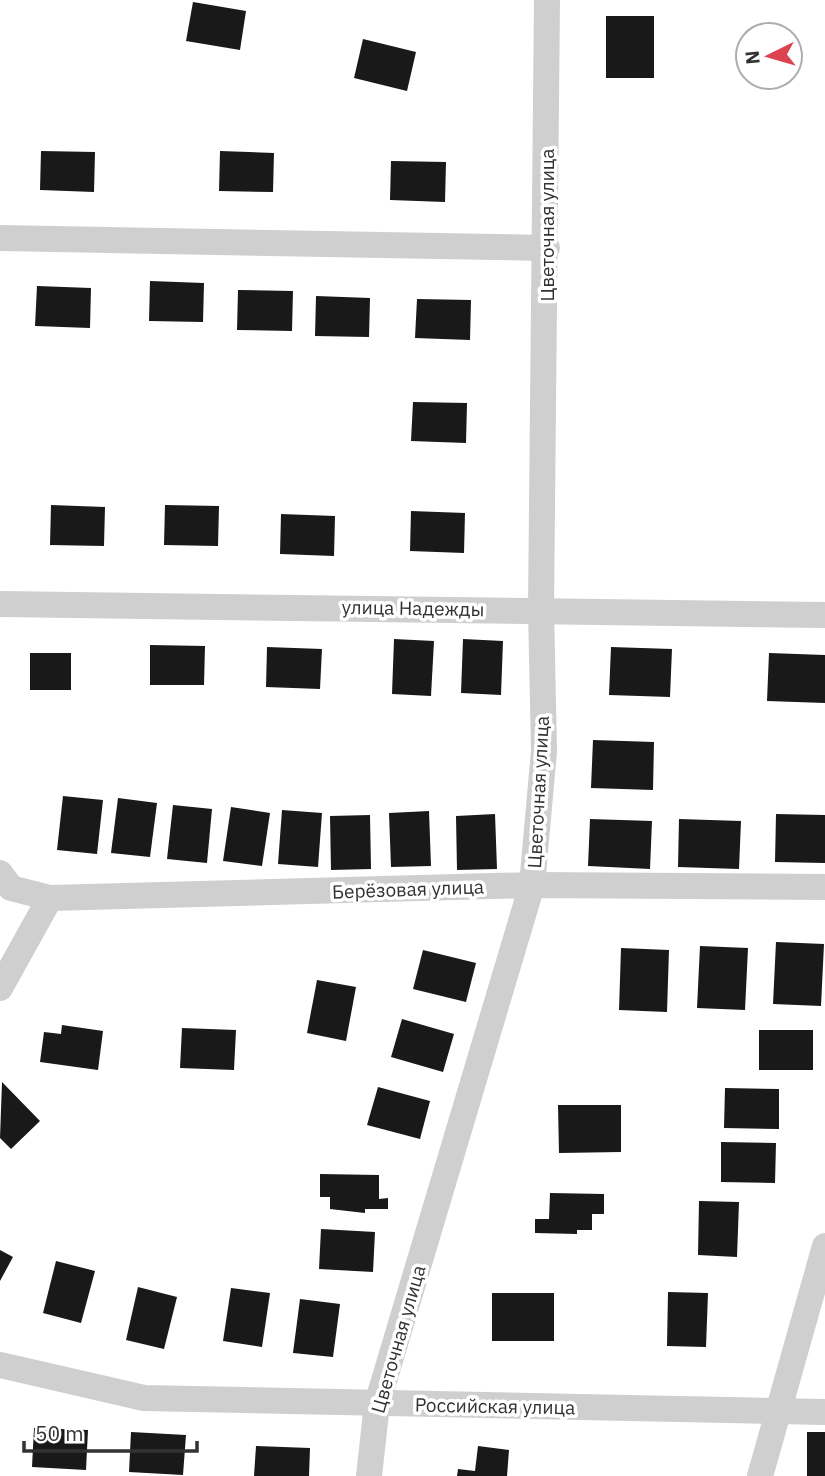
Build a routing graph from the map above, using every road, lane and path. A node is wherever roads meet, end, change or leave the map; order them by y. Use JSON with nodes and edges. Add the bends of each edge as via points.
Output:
{"nodes":[{"id":1,"x":547,"y":0,"type":"edge"},
{"id":2,"x":0,"y":238,"type":"edge"},
{"id":3,"x":547,"y":248,"type":"junction"},
{"id":4,"x":0,"y":604,"type":"edge"},
{"id":5,"x":541,"y":609,"type":"junction"},
{"id":6,"x":825,"y":615,"type":"edge"},
{"id":7,"x":0,"y":873,"type":"edge"},
{"id":8,"x":532,"y":885,"type":"junction"},
{"id":9,"x":825,"y":887,"type":"edge"},
{"id":10,"x":50,"y":898,"type":"junction"},
{"id":11,"x":0,"y":988,"type":"edge"},
{"id":12,"x":825,"y":1246,"type":"edge"},
{"id":13,"x":0,"y":1365,"type":"edge"},
{"id":14,"x":377,"y":1404,"type":"junction"},
{"id":15,"x":825,"y":1412,"type":"edge"},
{"id":16,"x":777,"y":1413,"type":"junction"},
{"id":17,"x":369,"y":1476,"type":"edge"},
{"id":18,"x":760,"y":1476,"type":"edge"}],
"edges":[{"from":1,"to":3,"type":"street","name":"Цветочная улица"},
{"from":2,"to":3,"type":"street"},
{"from":3,"to":5,"type":"street","name":"Цветочная улица"},
{"from":4,"to":5,"type":"street","name":"улица Надежды"},
{"from":5,"to":6,"type":"street","name":"улица Надежды"},
{"from":5,"to":8,"type":"street","name":"Цветочная улица","via":[[544,751]]},
{"from":7,"to":10,"type":"street","name":"Берёзовая улица","via":[[11,888]]},
{"from":8,"to":9,"type":"street","name":"Берёзовая улица"},
{"from":8,"to":10,"type":"street","name":"Берёзовая улица"},
{"from":8,"to":14,"type":"street","name":"Цветочная улица"},
{"from":10,"to":11,"type":"street"},
{"from":12,"to":16,"type":"street"},
{"from":13,"to":14,"type":"street","name":"Российская улица","via":[[144,1398]]},
{"from":14,"to":16,"type":"street","name":"Российская улица"},
{"from":14,"to":17,"type":"street","name":"Цветочная улица"},
{"from":15,"to":16,"type":"street","name":"Российская улица"},
{"from":16,"to":18,"type":"street"}]}
